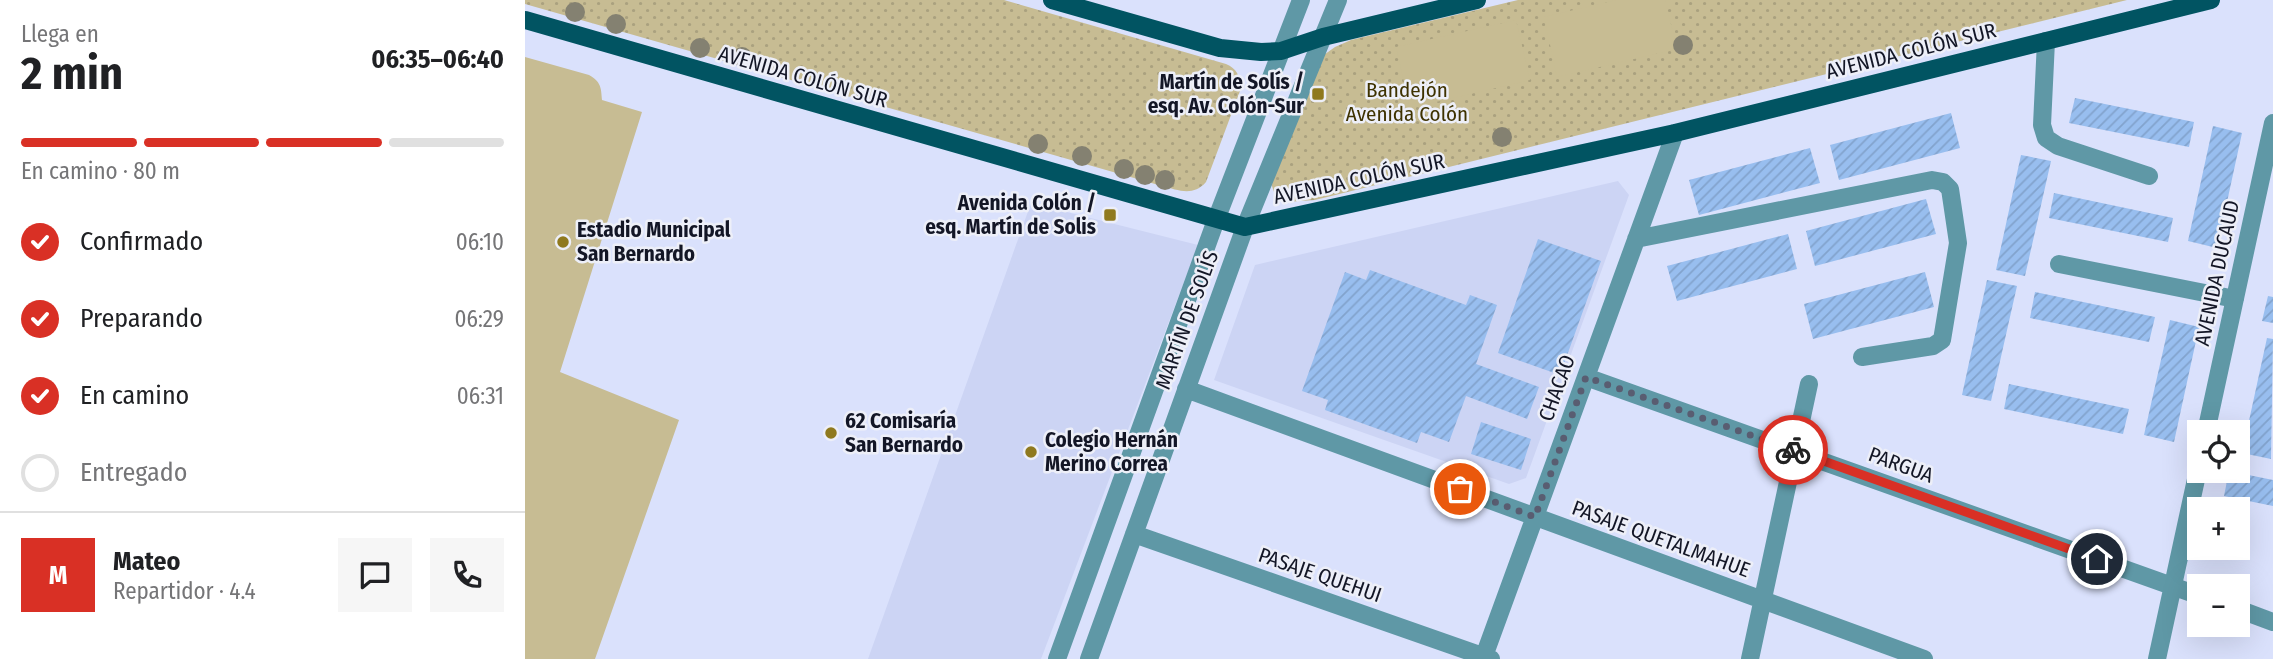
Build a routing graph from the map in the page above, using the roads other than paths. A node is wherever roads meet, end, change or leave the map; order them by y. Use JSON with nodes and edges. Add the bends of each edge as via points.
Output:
{"nodes":[{"id":1,"x":1052,"y":0,"type":"edge"},
{"id":2,"x":1301,"y":0,"type":"edge"},
{"id":3,"x":1338,"y":0,"type":"edge"},
{"id":4,"x":1476,"y":0,"type":"edge"},
{"id":5,"x":2211,"y":0,"type":"edge"},
{"id":6,"x":1091,"y":5,"type":"edge"},
{"id":7,"x":525,"y":20,"type":"edge"},
{"id":8,"x":1323,"y":37,"type":"junction"},
{"id":9,"x":2046,"y":41,"type":"junction"},
{"id":10,"x":1281,"y":51,"type":"junction"},
{"id":11,"x":2273,"y":123,"type":"edge"},
{"id":12,"x":1675,"y":134,"type":"junction"},
{"id":13,"x":2149,"y":176,"type":"dead end"},
{"id":14,"x":1216,"y":220,"type":"junction"},
{"id":15,"x":1245,"y":227,"type":"junction"},
{"id":16,"x":1636,"y":239,"type":"junction"},
{"id":17,"x":2059,"y":264,"type":"dead end"},
{"id":18,"x":2235,"y":299,"type":"junction"},
{"id":19,"x":1862,"y":357,"type":"dead end"},
{"id":20,"x":1586,"y":377,"type":"junction"},
{"id":21,"x":1809,"y":384,"type":"dead end"},
{"id":22,"x":1186,"y":389,"type":"junction"},
{"id":23,"x":2209,"y":420,"type":"edge"},
{"id":24,"x":1795,"y":451,"type":"junction"},
{"id":25,"x":2195,"y":483,"type":"edge"},
{"id":26,"x":1535,"y":517,"type":"junction"},
{"id":27,"x":1134,"y":534,"type":"junction"},
{"id":28,"x":2173,"y":586,"type":"junction"},
{"id":29,"x":2187,"y":591,"type":"edge"},
{"id":30,"x":1762,"y":600,"type":"junction"},
{"id":31,"x":2250,"y":613,"type":"edge"},
{"id":32,"x":2273,"y":622,"type":"edge"},
{"id":33,"x":1486,"y":658,"type":"edge"},
{"id":34,"x":1057,"y":659,"type":"edge"},
{"id":35,"x":1089,"y":659,"type":"edge"},
{"id":36,"x":1749,"y":659,"type":"edge"},
{"id":37,"x":1924,"y":659,"type":"edge"},
{"id":38,"x":2157,"y":659,"type":"edge"}],
"edges":[{"from":1,"to":6,"type":"main road"},
{"from":2,"to":10,"type":"street","name":"MARTÍN DE SOLÍS"},
{"from":3,"to":8,"type":"street","name":"MARTÍN DE SOLÍS"},
{"from":4,"to":8,"type":"main road"},
{"from":5,"to":9,"type":"main road","name":"AVENIDA COLÓN SUR"},
{"from":6,"to":10,"type":"main road","via":[[1220,48]]},
{"from":7,"to":14,"type":"main road","name":"AVENIDA COLÓN SUR"},
{"from":8,"to":10,"type":"main road"},
{"from":8,"to":15,"type":"street","name":"MARTÍN DE SOLÍS"},
{"from":9,"to":12,"type":"main road","name":"AVENIDA COLÓN SUR"},
{"from":9,"to":13,"type":"street","via":[[2042,125],[2046,138],[2057,146]]},
{"from":10,"to":14,"type":"street","name":"MARTÍN DE SOLÍS"},
{"from":11,"to":18,"type":"street","name":"AVENIDA DUCAUD"},
{"from":12,"to":15,"type":"main road","name":"AVENIDA COLÓN SUR"},
{"from":12,"to":16,"type":"street","name":"CHACAO"},
{"from":14,"to":15,"type":"main road","name":"AVENIDA COLÓN SUR"},
{"from":14,"to":34,"type":"street","name":"MARTÍN DE SOLÍS"},
{"from":15,"to":22,"type":"street","name":"MARTÍN DE SOLÍS"},
{"from":16,"to":19,"type":"street","via":[[1932,180],[1943,182],[1950,189],[1958,243],[1942,340],[1933,346]]},
{"from":16,"to":20,"type":"street","name":"CHACAO"},
{"from":17,"to":18,"type":"street"},
{"from":18,"to":23,"type":"street","name":"AVENIDA DUCAUD"},
{"from":20,"to":24,"type":"street","name":"PARGUA"},
{"from":20,"to":26,"type":"street","name":"CHACAO"},
{"from":21,"to":24,"type":"street"},
{"from":22,"to":26,"type":"street","name":"PASAJE QUETALMAHUE"},
{"from":22,"to":27,"type":"street","name":"MARTÍN DE SOLÍS"},
{"from":24,"to":28,"type":"street","name":"PARGUA"},
{"from":24,"to":30,"type":"street"},
{"from":25,"to":28,"type":"street"},
{"from":26,"to":30,"type":"street","name":"PASAJE QUETALMAHUE"},
{"from":26,"to":33,"type":"street","name":"CHACAO"},
{"from":27,"to":33,"type":"street","name":"PASAJE QUEHUI"},
{"from":27,"to":35,"type":"street","name":"MARTÍN DE SOLÍS"},
{"from":28,"to":29,"type":"street","name":"PARGUA"},
{"from":28,"to":38,"type":"street"},
{"from":30,"to":36,"type":"street"},
{"from":30,"to":37,"type":"street","name":"PASAJE QUETALMAHUE"},
{"from":31,"to":32,"type":"street"}]}
